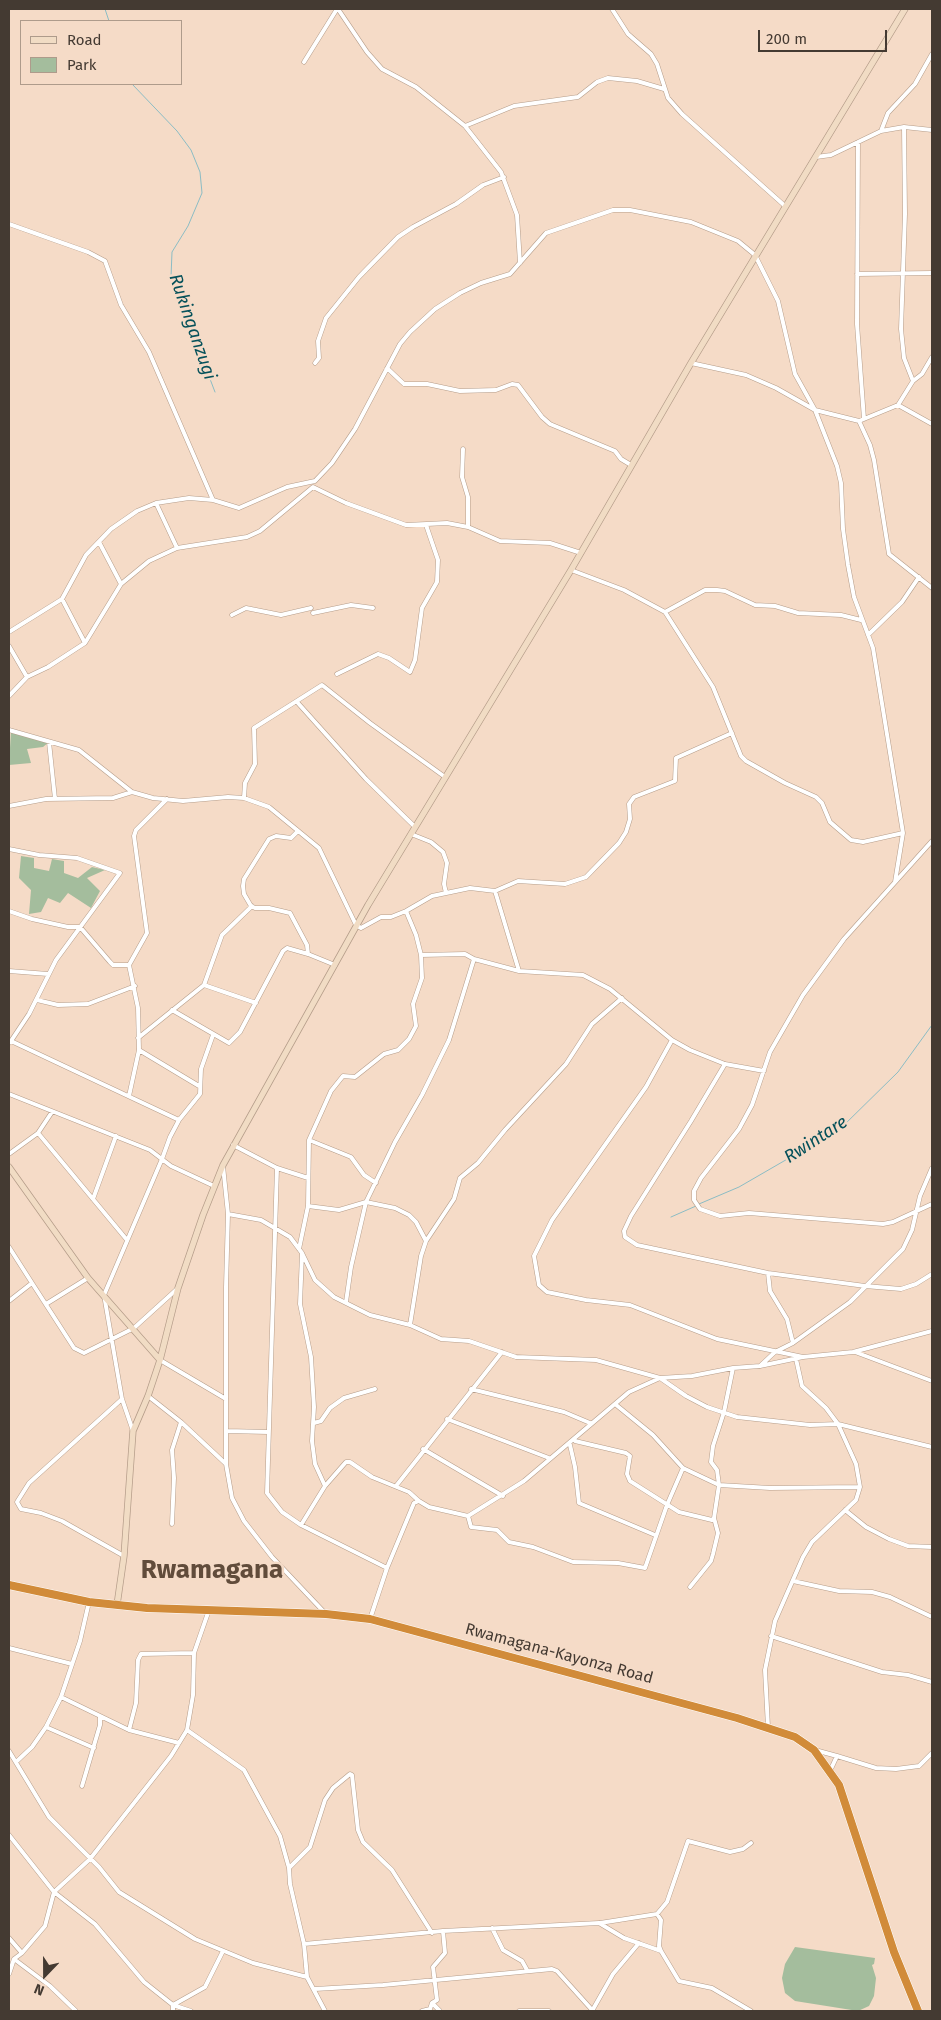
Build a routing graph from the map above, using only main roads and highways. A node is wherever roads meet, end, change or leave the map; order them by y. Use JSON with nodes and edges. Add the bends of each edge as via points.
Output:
{"nodes":[{"id":1,"x":905,"y":9,"type":"edge"},
{"id":2,"x":9,"y":1167,"type":"edge"},
{"id":3,"x":160,"y":1360,"type":"junction"},
{"id":4,"x":9,"y":1585,"type":"edge"},
{"id":5,"x":117,"y":1605,"type":"junction"},
{"id":6,"x":918,"y":2011,"type":"edge"}],
"edges":[{"from":1,"to":3,"type":"main road","via":[[356,925],[233,1145],[214,1186],[178,1288]]},
{"from":2,"to":3,"type":"main road","via":[[88,1278]]},
{"from":3,"to":5,"type":"main road","via":[[133,1431]]},
{"from":4,"to":5,"type":"highway","name":"Rwamagana-Kayonza Road"},
{"from":5,"to":6,"type":"highway","name":"Rwamagana-Kayonza Road","via":[[326,1614],[370,1619],[478,1646],[795,1737],[814,1750],[839,1785],[894,1952]]}]}
